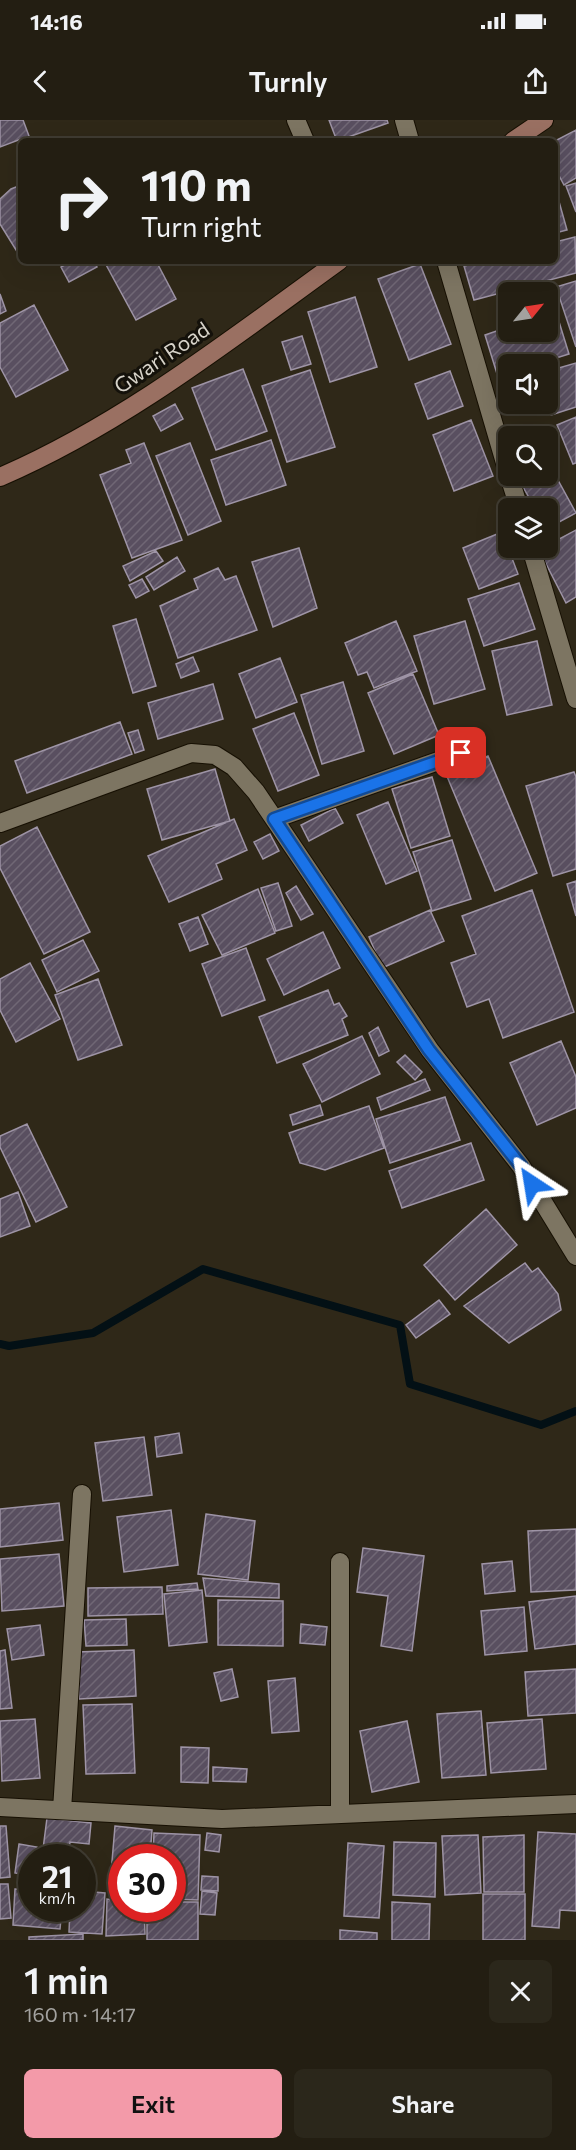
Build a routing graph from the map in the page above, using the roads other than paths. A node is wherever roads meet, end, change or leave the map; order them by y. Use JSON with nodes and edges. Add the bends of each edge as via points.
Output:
{"nodes":[{"id":1,"x":296,"y":120,"type":"edge"},
{"id":2,"x":404,"y":120,"type":"edge"},
{"id":3,"x":544,"y":120,"type":"edge"},
{"id":4,"x":304,"y":138,"type":"edge"},
{"id":5,"x":409,"y":138,"type":"edge"},
{"id":6,"x":517,"y":138,"type":"edge"},
{"id":7,"x":335,"y":264,"type":"edge"},
{"id":8,"x":447,"y":264,"type":"edge"},
{"id":9,"x":498,"y":437,"type":"edge"},
{"id":10,"x":0,"y":477,"type":"edge"},
{"id":11,"x":535,"y":558,"type":"edge"},
{"id":12,"x":569,"y":652,"type":"edge"},
{"id":13,"x":576,"y":699,"type":"edge"},
{"id":14,"x":461,"y":753,"type":"dead end"},
{"id":15,"x":274,"y":819,"type":"junction"},
{"id":16,"x":0,"y":823,"type":"edge"},
{"id":17,"x":576,"y":1256,"type":"edge"},
{"id":18,"x":82,"y":1494,"type":"dead end"},
{"id":19,"x":340,"y":1562,"type":"dead end"},
{"id":20,"x":576,"y":1804,"type":"edge"},
{"id":21,"x":0,"y":1807,"type":"edge"},
{"id":22,"x":62,"y":1810,"type":"junction"},
{"id":23,"x":340,"y":1814,"type":"junction"}],
"edges":[{"from":1,"to":4,"type":"street"},
{"from":2,"to":5,"type":"street"},
{"from":3,"to":6,"type":"street"},
{"from":7,"to":10,"type":"street","name":"Gwari Road","via":[[164,387],[36,461]]},
{"from":8,"to":9,"type":"street"},
{"from":11,"to":12,"type":"street"},
{"from":12,"to":13,"type":"street"},
{"from":14,"to":15,"type":"street"},
{"from":15,"to":16,"type":"street","via":[[234,768],[215,755],[191,753]]},
{"from":15,"to":17,"type":"street","via":[[429,1050],[521,1166]]},
{"from":18,"to":22,"type":"street"},
{"from":19,"to":23,"type":"street"},
{"from":20,"to":23,"type":"street"},
{"from":21,"to":22,"type":"street"},
{"from":22,"to":23,"type":"street","via":[[222,1819]]}]}
